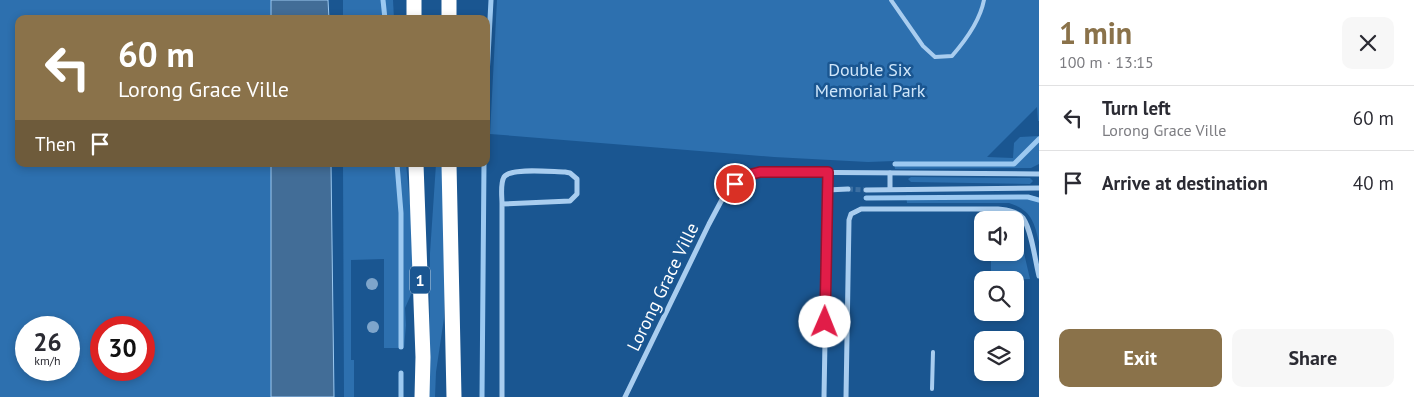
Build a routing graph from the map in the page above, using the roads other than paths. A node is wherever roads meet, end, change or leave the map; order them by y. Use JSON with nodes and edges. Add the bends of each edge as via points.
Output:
{"nodes":[{"id":1,"x":414,"y":0,"type":"edge"},
{"id":2,"x":449,"y":0,"type":"edge"},
{"id":3,"x":891,"y":0,"type":"edge"},
{"id":4,"x":984,"y":0,"type":"edge"},
{"id":5,"x":414,"y":15,"type":"edge"},
{"id":6,"x":449,"y":15,"type":"edge"},
{"id":7,"x":416,"y":167,"type":"edge"},
{"id":8,"x":450,"y":167,"type":"edge"},
{"id":9,"x":828,"y":172,"type":"junction"},
{"id":10,"x":890,"y":172,"type":"junction"},
{"id":11,"x":1039,"y":174,"type":"edge"},
{"id":12,"x":1039,"y":188,"type":"edge"},
{"id":13,"x":848,"y":189,"type":"tunnel mouth"},
{"id":14,"x":890,"y":189,"type":"junction"},
{"id":15,"x":828,"y":190,"type":"junction"},
{"id":16,"x":866,"y":190,"type":"tunnel mouth"},
{"id":17,"x":502,"y":204,"type":"junction"},
{"id":18,"x":1039,"y":276,"type":"edge"},
{"id":19,"x":933,"y":352,"type":"dead end"},
{"id":20,"x":932,"y":389,"type":"dead end"},
{"id":21,"x":422,"y":397,"type":"edge"},
{"id":22,"x":454,"y":397,"type":"edge"},
{"id":23,"x":502,"y":397,"type":"edge"},
{"id":24,"x":625,"y":397,"type":"edge"},
{"id":25,"x":824,"y":397,"type":"edge"},
{"id":26,"x":846,"y":397,"type":"edge"}],
"edges":[{"from":1,"to":5,"type":"highway"},
{"from":2,"to":6,"type":"highway"},
{"from":3,"to":4,"type":"lane","via":[[935,58],[952,56],[966,40]]},
{"from":7,"to":21,"type":"highway","number":"1"},
{"from":8,"to":22,"type":"highway","number":"1"},
{"from":9,"to":10,"type":"street","name":"Lorong Grace Ville"},
{"from":9,"to":15,"type":"street"},
{"from":9,"to":24,"type":"street","name":"Lorong Grace Ville","via":[[760,172],[745,176],[726,192]]},
{"from":10,"to":11,"type":"street","name":"Lorong Grace Ville"},
{"from":10,"to":14,"type":"street"},
{"from":12,"to":14,"type":"street"},
{"from":13,"to":15,"type":"street"},
{"from":14,"to":16,"type":"street"},
{"from":15,"to":25,"type":"street"},
{"from":17,"to":17,"type":"street","via":[[503,180],[510,172],[565,172],[577,179],[577,194],[570,201]]},
{"from":17,"to":23,"type":"street"},
{"from":18,"to":26,"type":"street","via":[[1028,231],[1022,218],[1012,211],[860,209],[852,214],[849,220]]},
{"from":19,"to":20,"type":"lane"}]}
